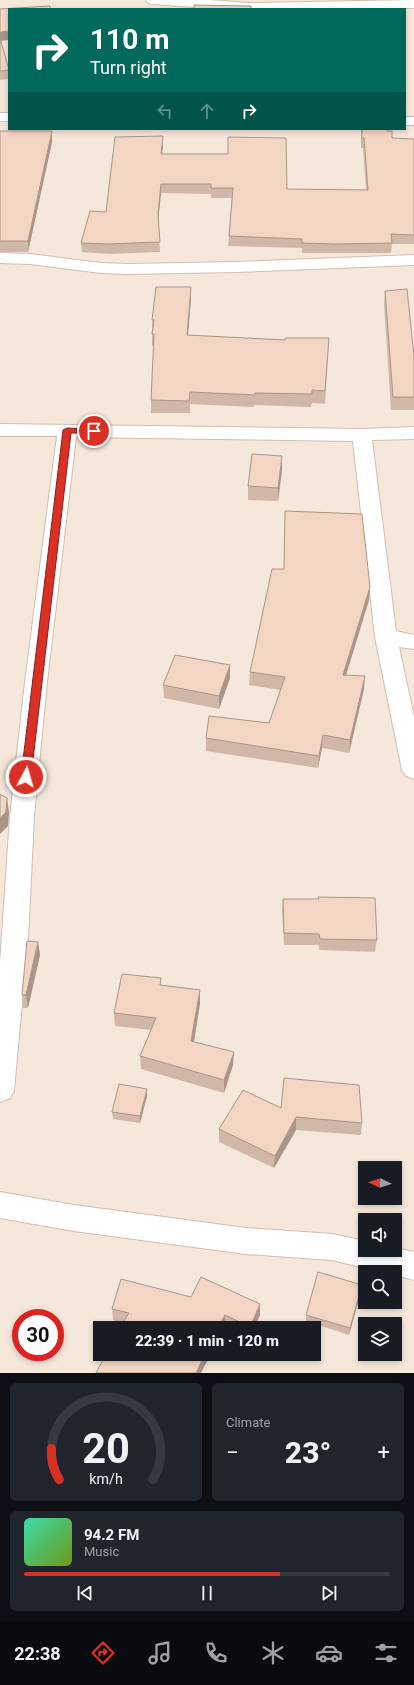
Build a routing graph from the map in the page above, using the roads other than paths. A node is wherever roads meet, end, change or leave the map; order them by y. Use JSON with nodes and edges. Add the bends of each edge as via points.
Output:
{"nodes":[{"id":1,"x":153,"y":0,"type":"edge"},
{"id":2,"x":414,"y":4,"type":"edge"},
{"id":3,"x":0,"y":258,"type":"edge"},
{"id":4,"x":414,"y":260,"type":"edge"},
{"id":5,"x":0,"y":430,"type":"edge"},
{"id":6,"x":67,"y":430,"type":"junction"},
{"id":7,"x":414,"y":433,"type":"edge"},
{"id":8,"x":362,"y":435,"type":"junction"},
{"id":9,"x":386,"y":638,"type":"junction"},
{"id":10,"x":414,"y":642,"type":"edge"},
{"id":11,"x":414,"y":770,"type":"edge"},
{"id":12,"x":0,"y":1090,"type":"edge"},
{"id":13,"x":0,"y":1205,"type":"edge"},
{"id":14,"x":414,"y":1266,"type":"edge"}],
"edges":[{"from":1,"to":2,"type":"street","via":[[249,7]]},
{"from":3,"to":4,"type":"street","via":[[128,270]]},
{"from":5,"to":6,"type":"street"},
{"from":6,"to":8,"type":"street"},
{"from":6,"to":12,"type":"street","via":[[22,816],[15,940]]},
{"from":7,"to":8,"type":"street"},
{"from":8,"to":9,"type":"street"},
{"from":9,"to":10,"type":"street"},
{"from":9,"to":11,"type":"street"},
{"from":13,"to":14,"type":"street","via":[[74,1218],[246,1241],[332,1247]]}]}
